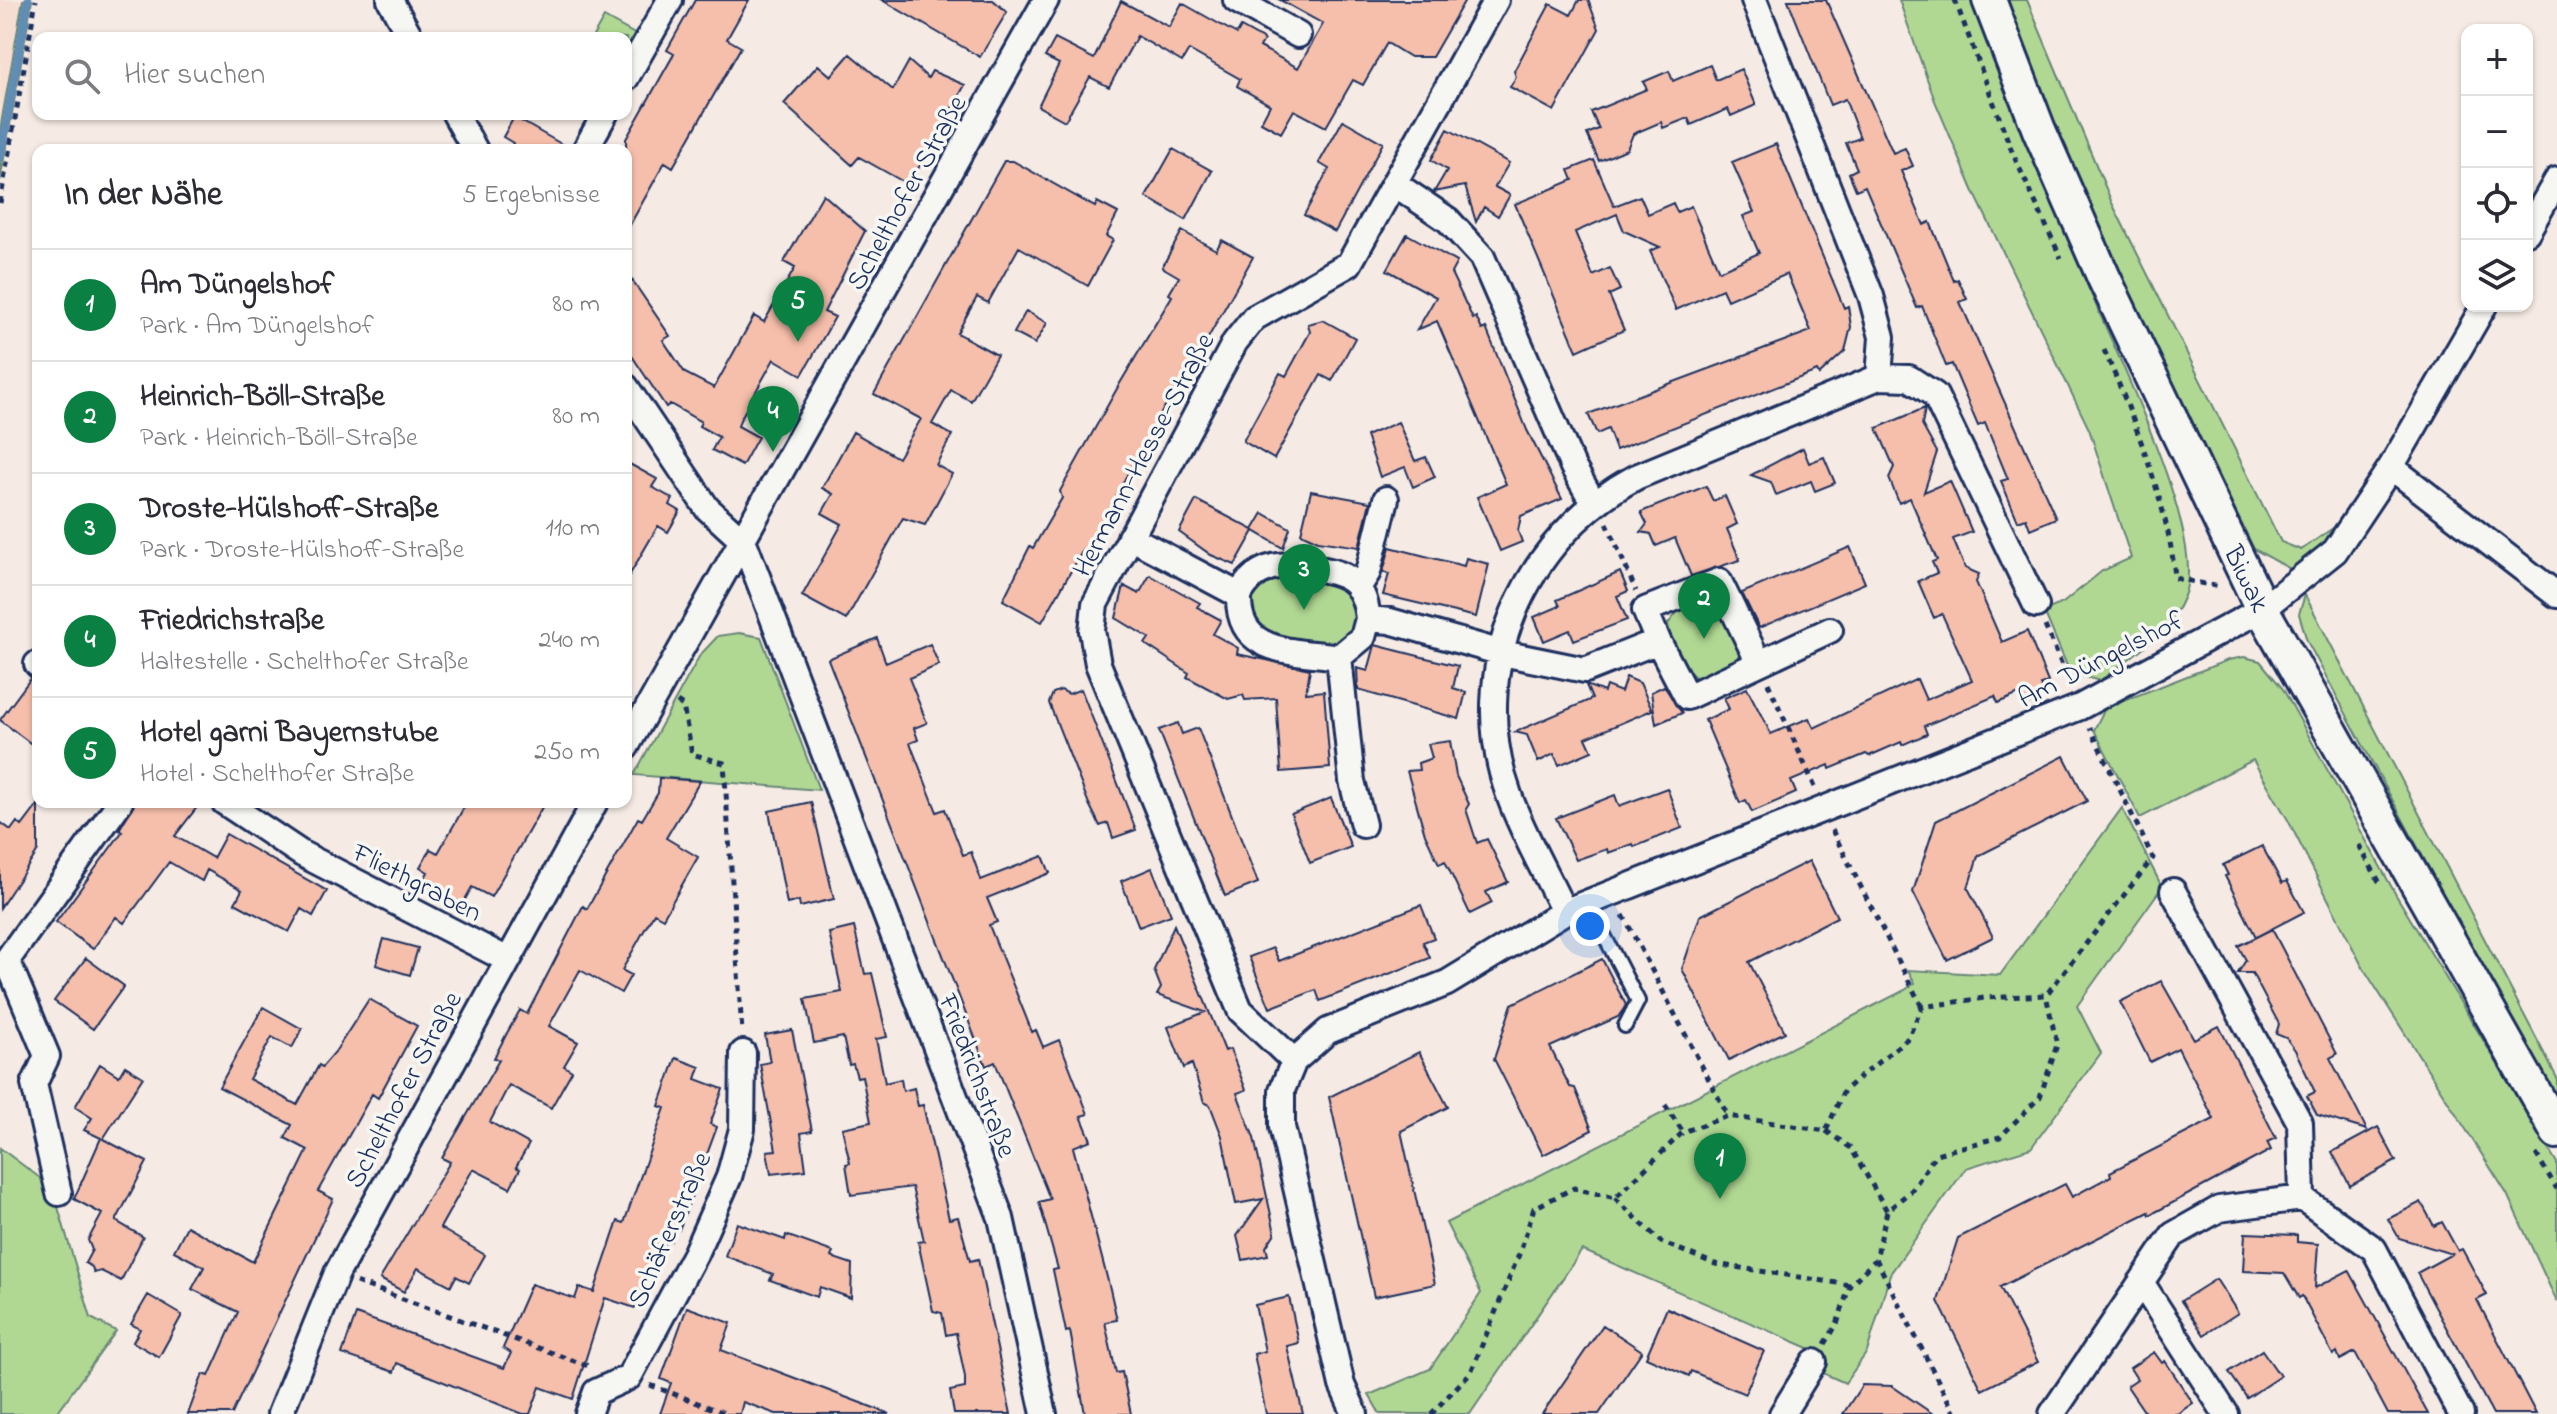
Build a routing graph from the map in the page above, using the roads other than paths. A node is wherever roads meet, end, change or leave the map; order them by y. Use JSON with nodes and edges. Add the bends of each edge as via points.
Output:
{"nodes":[{"id":1,"x":390,"y":0,"type":"edge"},
{"id":2,"x":670,"y":0,"type":"edge"},
{"id":3,"x":1046,"y":0,"type":"edge"},
{"id":4,"x":1236,"y":0,"type":"edge"},
{"id":5,"x":1496,"y":0,"type":"edge"},
{"id":6,"x":1754,"y":0,"type":"edge"},
{"id":7,"x":1989,"y":0,"type":"edge"},
{"id":8,"x":408,"y":32,"type":"edge"},
{"id":9,"x":1298,"y":35,"type":"dead end"},
{"id":10,"x":632,"y":67,"type":"edge"},
{"id":11,"x":458,"y":120,"type":"edge"},
{"id":12,"x":602,"y":120,"type":"edge"},
{"id":13,"x":472,"y":144,"type":"edge"},
{"id":14,"x":588,"y":144,"type":"edge"},
{"id":15,"x":2557,"y":180,"type":"edge"},
{"id":16,"x":1395,"y":184,"type":"junction"},
{"id":17,"x":2533,"y":222,"type":"edge"},
{"id":18,"x":2481,"y":312,"type":"edge"},
{"id":19,"x":1879,"y":377,"type":"junction"},
{"id":20,"x":632,"y":396,"type":"edge"},
{"id":21,"x":2391,"y":467,"type":"junction"},
{"id":22,"x":1386,"y":499,"type":"dead end"},
{"id":23,"x":1593,"y":502,"type":"junction"},
{"id":24,"x":1130,"y":537,"type":"junction"},
{"id":25,"x":744,"y":542,"type":"junction"},
{"id":26,"x":1358,"y":588,"type":"junction"},
{"id":27,"x":1239,"y":595,"type":"junction"},
{"id":28,"x":2557,"y":595,"type":"edge"},
{"id":29,"x":2036,"y":605,"type":"road end"},
{"id":30,"x":2262,"y":609,"type":"junction"},
{"id":31,"x":1368,"y":619,"type":"junction"},
{"id":32,"x":1830,"y":630,"type":"dead end"},
{"id":33,"x":1658,"y":641,"type":"junction"},
{"id":34,"x":1502,"y":653,"type":"junction"},
{"id":35,"x":1339,"y":657,"type":"junction"},
{"id":36,"x":1759,"y":663,"type":"junction"},
{"id":37,"x":632,"y":736,"type":"edge"},
{"id":38,"x":116,"y":808,"type":"edge"},
{"id":39,"x":233,"y":808,"type":"edge"},
{"id":40,"x":592,"y":808,"type":"edge"},
{"id":41,"x":1363,"y":825,"type":"dead end"},
{"id":42,"x":2173,"y":891,"type":"dead end"},
{"id":43,"x":1587,"y":902,"type":"junction"},
{"id":44,"x":1564,"y":912,"type":"junction"},
{"id":45,"x":506,"y":959,"type":"junction"},
{"id":46,"x":1625,"y":1026,"type":"dead end"},
{"id":47,"x":743,"y":1053,"type":"road end"},
{"id":48,"x":1294,"y":1061,"type":"junction"},
{"id":49,"x":2557,"y":1132,"type":"edge"},
{"id":50,"x":59,"y":1193,"type":"dead end"},
{"id":51,"x":2302,"y":1198,"type":"junction"},
{"id":52,"x":2141,"y":1282,"type":"junction"},
{"id":53,"x":1814,"y":1362,"type":"road end"},
{"id":54,"x":280,"y":1414,"type":"edge"},
{"id":55,"x":588,"y":1414,"type":"edge"},
{"id":56,"x":1044,"y":1414,"type":"edge"},
{"id":57,"x":1355,"y":1414,"type":"edge"},
{"id":58,"x":1782,"y":1414,"type":"edge"},
{"id":59,"x":2052,"y":1414,"type":"edge"},
{"id":60,"x":2226,"y":1414,"type":"edge"},
{"id":61,"x":2461,"y":1414,"type":"edge"}],
"edges":[{"from":1,"to":8,"type":"street"},
{"from":2,"to":10,"type":"street"},
{"from":3,"to":25,"type":"street","name":"Schelthofer Straße"},
{"from":4,"to":9,"type":"street"},
{"from":5,"to":16,"type":"street","name":"Hermann-Hesse-Straße"},
{"from":6,"to":19,"type":"street","via":[[1871,296],[1882,337]]},
{"from":7,"to":30,"type":"street","name":"Biwak","via":[[2104,278]]},
{"from":11,"to":13,"type":"street"},
{"from":12,"to":14,"type":"street"},
{"from":15,"to":17,"type":"street"},
{"from":16,"to":23,"type":"street","via":[[1448,220],[1482,257]]},
{"from":16,"to":24,"type":"street","name":"Hermann-Hesse-Straße","via":[[1349,264],[1264,310],[1235,342]]},
{"from":18,"to":21,"type":"street","name":"Am Düngelshof"},
{"from":19,"to":23,"type":"street","via":[[1636,477]]},
{"from":19,"to":29,"type":"street","via":[[1909,378],[1935,395]]},
{"from":20,"to":25,"type":"street","via":[[707,508]]},
{"from":21,"to":28,"type":"street"},
{"from":21,"to":30,"type":"street","name":"Am Düngelshof","via":[[2335,551]]},
{"from":22,"to":26,"type":"street","via":[[1368,572]]},
{"from":23,"to":34,"type":"street","via":[[1548,549],[1512,618]]},
{"from":24,"to":27,"type":"street"},
{"from":24,"to":48,"type":"street","name":"Hermann-Hesse-Straße","via":[[1095,604],[1092,631],[1098,664],[1240,1010]]},
{"from":25,"to":37,"type":"street","name":"Schelthofer Straße"},
{"from":25,"to":56,"type":"street","name":"Friedrichstraße","via":[[1001,1218]]},
{"from":26,"to":27,"type":"street","via":[[1341,572],[1290,564],[1256,573]]},
{"from":26,"to":31,"type":"street"},
{"from":27,"to":35,"type":"street","via":[[1238,614],[1249,635],[1265,645]]},
{"from":30,"to":43,"type":"street","name":"Am Düngelshof","via":[[2080,707]]},
{"from":30,"to":49,"type":"street","name":"Biwak"},
{"from":31,"to":34,"type":"street"},
{"from":31,"to":35,"type":"street","via":[[1363,637]]},
{"from":32,"to":36,"type":"street"},
{"from":33,"to":34,"type":"street","via":[[1585,670]]},
{"from":33,"to":36,"type":"street","via":[[1687,697]]},
{"from":33,"to":36,"type":"street","via":[[1645,610],[1719,581]]},
{"from":34,"to":44,"type":"street","via":[[1494,722],[1500,762],[1509,795]]},
{"from":35,"to":41,"type":"street","via":[[1352,781]]},
{"from":38,"to":50,"type":"street","via":[[7,960],[47,1056],[34,1084]]},
{"from":39,"to":45,"type":"street","name":"Fliethgraben","via":[[302,854]]},
{"from":40,"to":45,"type":"street","name":"Schelthofer Straße"},
{"from":42,"to":51,"type":"street","via":[[2300,1123]]},
{"from":43,"to":44,"type":"street","name":"Am Düngelshof"},
{"from":43,"to":46,"type":"lane","via":[[1638,1001]]},
{"from":44,"to":48,"type":"street","name":"Am Düngelshof","via":[[1447,983],[1328,1031]]},
{"from":45,"to":54,"type":"street","name":"Schelthofer Straße","via":[[337,1273]]},
{"from":47,"to":55,"type":"street","name":"Schäferstraße","via":[[742,1129],[729,1177],[695,1254],[629,1377],[596,1392]]},
{"from":48,"to":57,"type":"street","via":[[1282,1090],[1282,1127],[1342,1385]]},
{"from":51,"to":52,"type":"street","via":[[2219,1209],[2173,1235]]},
{"from":51,"to":61,"type":"street","via":[[2374,1249]]},
{"from":52,"to":59,"type":"street"},
{"from":52,"to":60,"type":"street"},
{"from":53,"to":58,"type":"street"}]}
